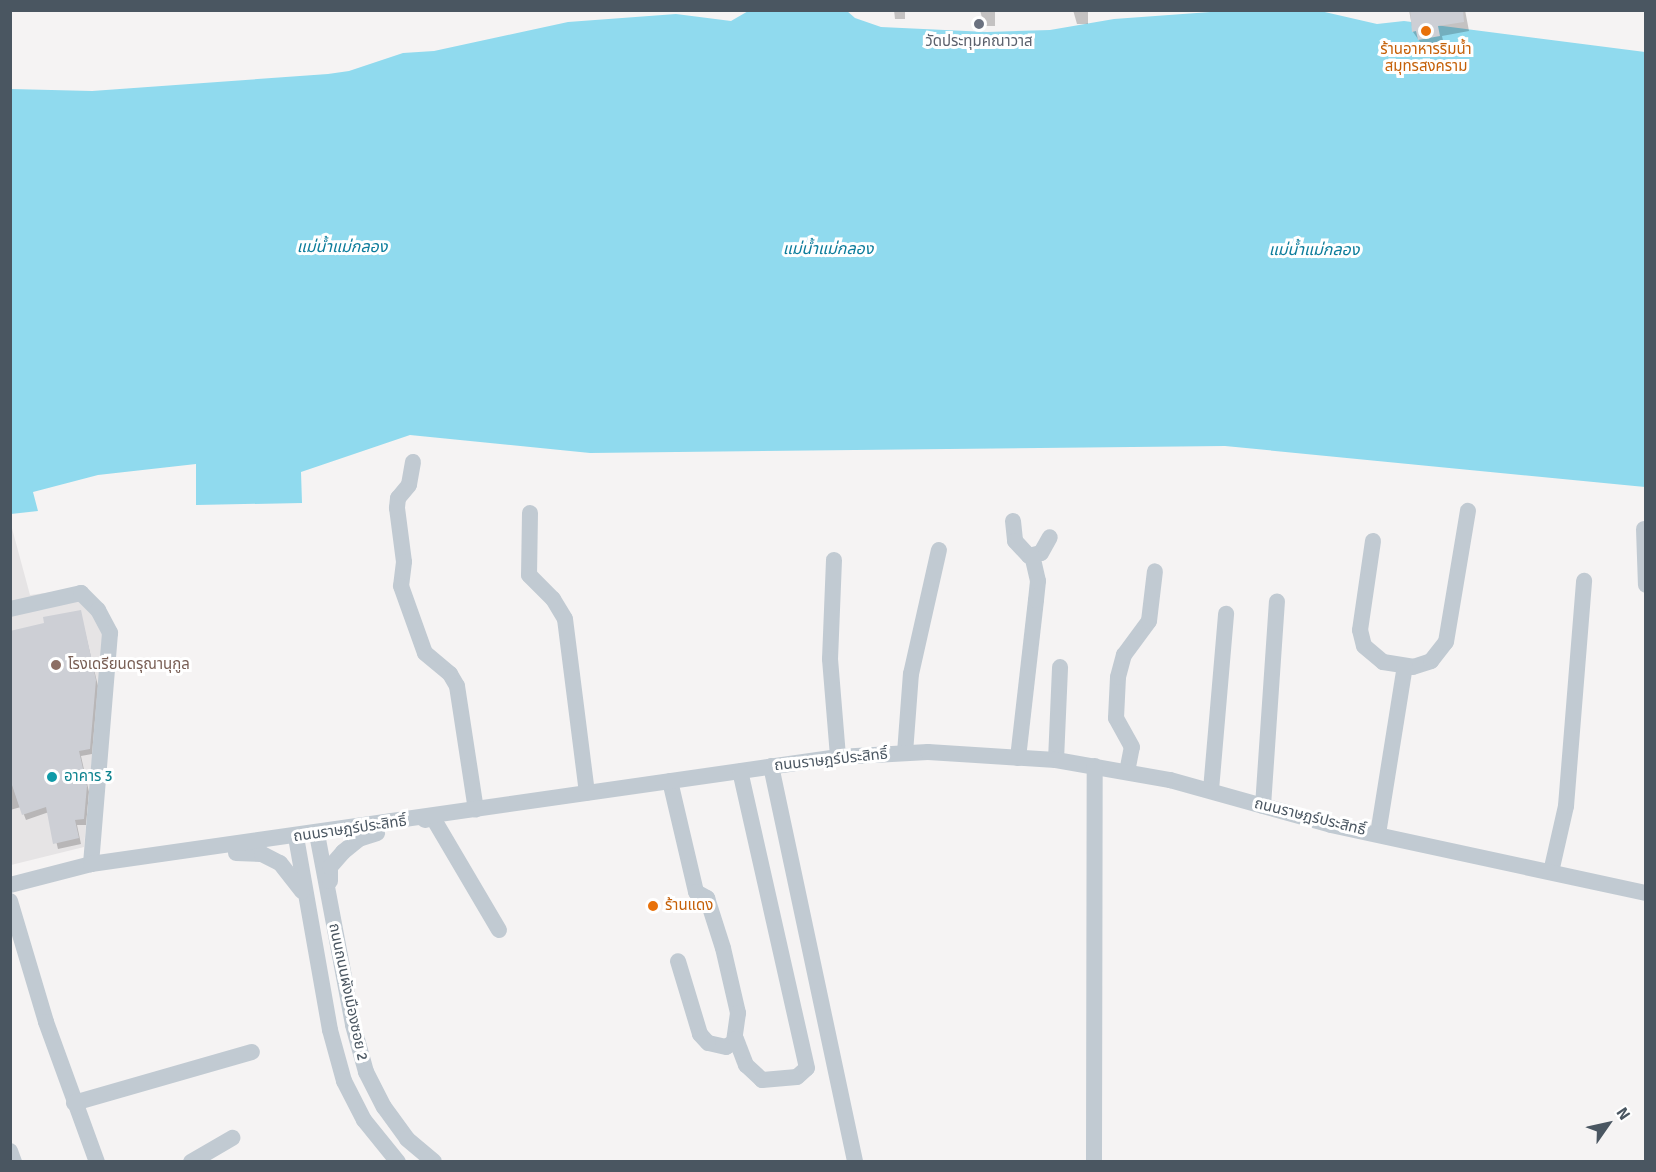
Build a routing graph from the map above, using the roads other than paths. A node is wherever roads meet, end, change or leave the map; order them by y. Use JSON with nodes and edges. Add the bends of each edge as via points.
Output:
{"nodes":[{"id":1,"x":413,"y":462,"type":"dead end"},
{"id":2,"x":1468,"y":511,"type":"dead end"},
{"id":3,"x":530,"y":513,"type":"dead end"},
{"id":4,"x":1013,"y":521,"type":"dead end"},
{"id":5,"x":1644,"y":529,"type":"dead end"},
{"id":6,"x":1050,"y":537,"type":"dead end"},
{"id":7,"x":1372,"y":541,"type":"dead end"},
{"id":8,"x":939,"y":550,"type":"dead end"},
{"id":9,"x":1032,"y":556,"type":"junction"},
{"id":10,"x":834,"y":560,"type":"dead end"},
{"id":11,"x":1155,"y":570,"type":"dead end"},
{"id":12,"x":1584,"y":582,"type":"dead end"},
{"id":13,"x":1646,"y":585,"type":"edge"},
{"id":14,"x":1277,"y":601,"type":"dead end"},
{"id":15,"x":10,"y":609,"type":"edge"},
{"id":16,"x":1226,"y":614,"type":"dead end"},
{"id":17,"x":1405,"y":666,"type":"junction"},
{"id":18,"x":1060,"y":667,"type":"dead end"},
{"id":19,"x":905,"y":753,"type":"junction"},
{"id":20,"x":838,"y":757,"type":"junction"},
{"id":21,"x":1018,"y":758,"type":"junction"},
{"id":22,"x":1056,"y":760,"type":"junction"},
{"id":23,"x":771,"y":766,"type":"junction"},
{"id":24,"x":1095,"y":766,"type":"junction"},
{"id":25,"x":740,"y":771,"type":"junction"},
{"id":26,"x":1127,"y":772,"type":"junction"},
{"id":27,"x":670,"y":781,"type":"junction"},
{"id":28,"x":1211,"y":790,"type":"junction"},
{"id":29,"x":587,"y":793,"type":"junction"},
{"id":30,"x":1263,"y":806,"type":"junction"},
{"id":31,"x":476,"y":810,"type":"junction"},
{"id":32,"x":433,"y":818,"type":"junction"},
{"id":33,"x":317,"y":834,"type":"junction"},
{"id":34,"x":1378,"y":834,"type":"junction"},
{"id":35,"x":296,"y":837,"type":"junction"},
{"id":36,"x":184,"y":853,"type":"junction"},
{"id":37,"x":91,"y":864,"type":"junction"},
{"id":38,"x":1551,"y":872,"type":"junction"},
{"id":39,"x":10,"y":885,"type":"edge"},
{"id":40,"x":1646,"y":893,"type":"edge"},
{"id":41,"x":10,"y":901,"type":"edge"},
{"id":42,"x":331,"y":909,"type":"junction"},
{"id":43,"x":309,"y":912,"type":"junction"},
{"id":44,"x":499,"y":930,"type":"dead end"},
{"id":45,"x":678,"y":962,"type":"dead end"},
{"id":46,"x":736,"y":1039,"type":"junction"},
{"id":47,"x":252,"y":1052,"type":"dead end"},
{"id":48,"x":74,"y":1103,"type":"junction"},
{"id":49,"x":232,"y":1138,"type":"dead end"},
{"id":50,"x":10,"y":1151,"type":"edge"},
{"id":51,"x":15,"y":1161,"type":"edge"},
{"id":52,"x":97,"y":1161,"type":"edge"},
{"id":53,"x":191,"y":1161,"type":"edge"},
{"id":54,"x":398,"y":1161,"type":"edge"},
{"id":55,"x":434,"y":1161,"type":"edge"},
{"id":56,"x":855,"y":1161,"type":"edge"},
{"id":57,"x":1094,"y":1161,"type":"edge"}],
"edges":[{"from":1,"to":31,"type":"street","via":[[397,508],[404,562],[401,586],[425,653],[450,674],[457,686]]},
{"from":2,"to":17,"type":"street","via":[[1446,642],[1431,661]]},
{"from":3,"to":29,"type":"street","via":[[529,575],[553,599],[565,619]]},
{"from":4,"to":9,"type":"street","via":[[1015,541],[1020,550]]},
{"from":5,"to":13,"type":"street"},
{"from":6,"to":9,"type":"street","via":[[1041,553]]},
{"from":7,"to":17,"type":"street","via":[[1360,630],[1364,646],[1383,662]]},
{"from":8,"to":19,"type":"street","via":[[911,674]]},
{"from":9,"to":21,"type":"street","via":[[1038,580]]},
{"from":10,"to":20,"type":"street","via":[[830,659]]},
{"from":11,"to":26,"type":"street","via":[[1149,621],[1124,655],[1118,677],[1116,718],[1132,747]]},
{"from":12,"to":38,"type":"street","via":[[1566,806]]},
{"from":14,"to":30,"type":"street"},
{"from":15,"to":37,"type":"street","via":[[81,593],[98,610],[110,633]]},
{"from":16,"to":28,"type":"street"},
{"from":17,"to":34,"type":"street"},
{"from":18,"to":22,"type":"street"},
{"from":19,"to":20,"type":"street","name":"ถนนราษฎร์ประสิทธิ์"},
{"from":19,"to":21,"type":"street","name":"ถนนราษฎร์ประสิทธิ์"},
{"from":20,"to":23,"type":"street","name":"ถนนราษฎร์ประสิทธิ์"},
{"from":21,"to":22,"type":"street","name":"ถนนราษฎร์ประสิทธิ์"},
{"from":22,"to":24,"type":"street","name":"ถนนราษฎร์ประสิทธิ์"},
{"from":23,"to":25,"type":"street","name":"ถนนราษฎร์ประสิทธิ์"},
{"from":23,"to":56,"type":"street"},
{"from":24,"to":26,"type":"street","name":"ถนนราษฎร์ประสิทธิ์"},
{"from":24,"to":57,"type":"street"},
{"from":25,"to":27,"type":"street","name":"ถนนราษฎร์ประสิทธิ์"},
{"from":25,"to":46,"type":"street","via":[[807,1068],[797,1077],[762,1080],[746,1065]]},
{"from":26,"to":28,"type":"street","name":"ถนนราษฎร์ประสิทธิ์"},
{"from":27,"to":29,"type":"street","name":"ถนนราษฎร์ประสิทธิ์"},
{"from":27,"to":46,"type":"street","via":[[696,892],[707,898],[712,908],[723,948],[738,1013]]},
{"from":28,"to":30,"type":"street","name":"ถนนราษฎร์ประสิทธิ์"},
{"from":29,"to":31,"type":"street","name":"ถนนราษฎร์ประสิทธิ์"},
{"from":30,"to":34,"type":"street","name":"ถนนราษฎร์ประสิทธิ์"},
{"from":31,"to":32,"type":"street","name":"ถนนราษฎร์ประสิทธิ์"},
{"from":32,"to":33,"type":"street","name":"ถนนราษฎร์ประสิทธิ์"},
{"from":32,"to":42,"type":"street","via":[[358,839],[343,852],[330,867]]},
{"from":32,"to":44,"type":"street"},
{"from":33,"to":35,"type":"street","name":"ถนนราษฎร์ประสิทธิ์"},
{"from":33,"to":42,"type":"street","name":"ถนนถนนผังเมืองซอย 2"},
{"from":34,"to":38,"type":"street","name":"ถนนราษฎร์ประสิทธิ์"},
{"from":35,"to":36,"type":"street","name":"ถนนราษฎร์ประสิทธิ์"},
{"from":35,"to":43,"type":"street","name":"ถนนถนนผังเมืองซอย 2"},
{"from":36,"to":37,"type":"street","name":"ถนนราษฎร์ประสิทธิ์"},
{"from":36,"to":43,"type":"street","via":[[254,854],[271,858],[299,883]]},
{"from":37,"to":39,"type":"street","name":"ถนนราษฎร์ประสิทธิ์"},
{"from":38,"to":40,"type":"street","name":"ถนนราษฎร์ประสิทธิ์"},
{"from":41,"to":48,"type":"street"},
{"from":42,"to":55,"type":"street","name":"ถนนถนนผังเมืองซอย 2","via":[[366,1072],[401,1131]]},
{"from":43,"to":54,"type":"street","name":"ถนนถนนผังเมืองซอย 2","via":[[330,1030],[344,1081],[364,1120]]},
{"from":45,"to":46,"type":"street","via":[[700,1034],[708,1043],[726,1047]]},
{"from":47,"to":48,"type":"street"},
{"from":48,"to":52,"type":"street"},
{"from":49,"to":53,"type":"street"},
{"from":50,"to":51,"type":"street"}]}
